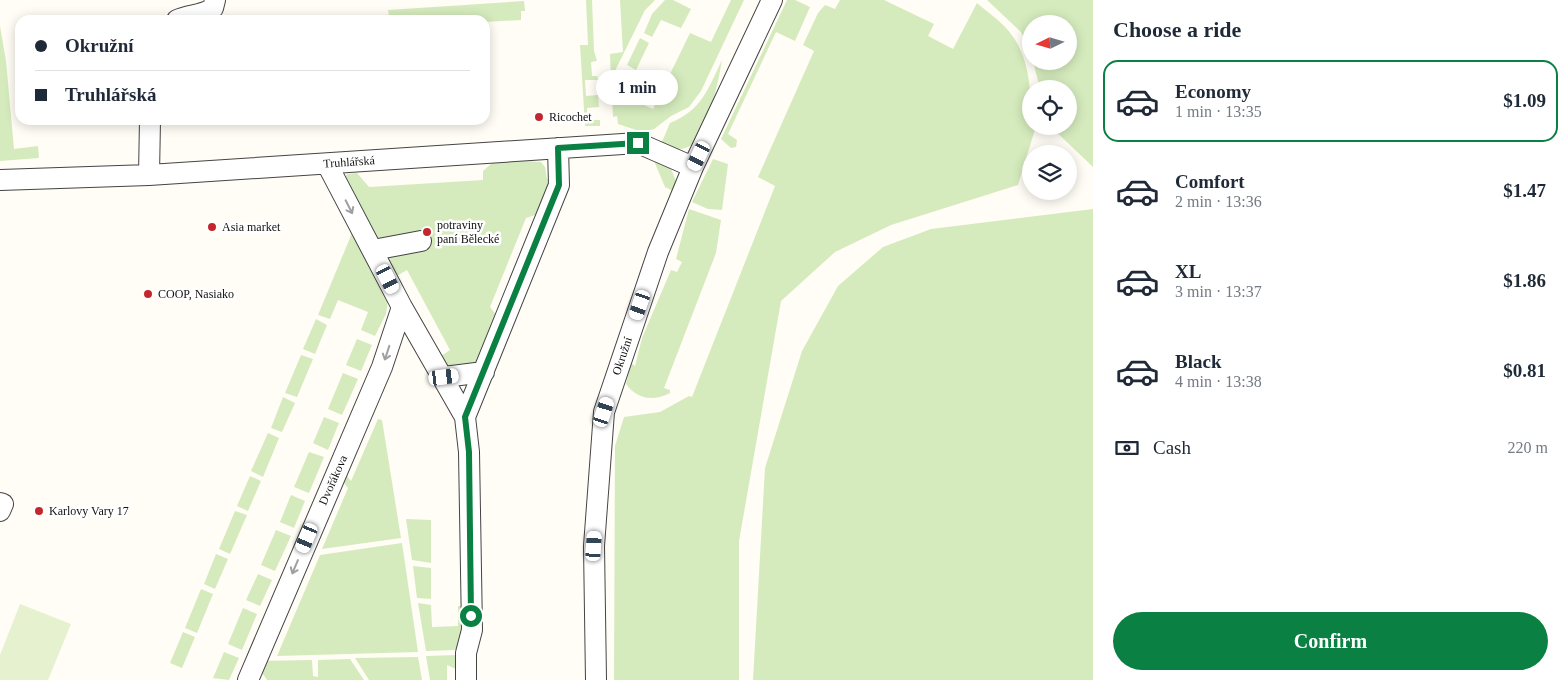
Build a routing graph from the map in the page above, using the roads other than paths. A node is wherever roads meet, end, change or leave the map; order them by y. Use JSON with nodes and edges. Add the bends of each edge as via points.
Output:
{"nodes":[{"id":1,"x":215,"y":0,"type":"edge"},
{"id":2,"x":772,"y":0,"type":"edge"},
{"id":3,"x":193,"y":15,"type":"edge"},
{"id":4,"x":150,"y":125,"type":"edge"},
{"id":5,"x":558,"y":148,"type":"junction"},
{"id":6,"x":327,"y":164,"type":"junction"},
{"id":7,"x":693,"y":167,"type":"junction"},
{"id":8,"x":148,"y":175,"type":"junction"},
{"id":9,"x":0,"y":180,"type":"edge"},
{"id":10,"x":421,"y":241,"type":"dead end"},
{"id":11,"x":373,"y":250,"type":"junction"},
{"id":12,"x":402,"y":307,"type":"junction"},
{"id":13,"x":484,"y":372,"type":"junction"},
{"id":14,"x":444,"y":377,"type":"junction"},
{"id":15,"x":465,"y":417,"type":"junction"},
{"id":16,"x":0,"y":503,"type":"edge"},
{"id":17,"x":0,"y":511,"type":"edge"},
{"id":18,"x":248,"y":680,"type":"edge"},
{"id":19,"x":466,"y":680,"type":"edge"},
{"id":20,"x":596,"y":680,"type":"edge"}],
"edges":[{"from":1,"to":3,"type":"street","via":[[213,8],[206,13]]},
{"from":2,"to":7,"type":"street","name":"Okružní"},
{"from":4,"to":8,"type":"street"},
{"from":5,"to":6,"type":"street","name":"Truhlářská"},
{"from":5,"to":7,"type":"street","name":"Truhlářská","via":[[638,143]]},
{"from":5,"to":13,"type":"street","via":[[559,185]]},
{"from":6,"to":8,"type":"street","name":"Truhlářská"},
{"from":6,"to":11,"type":"street","one_way":true},
{"from":7,"to":20,"type":"street","name":"Okružní","via":[[658,252],[604,412],[594,546]]},
{"from":8,"to":9,"type":"street","name":"Truhlářská"},
{"from":10,"to":11,"type":"street"},
{"from":11,"to":12,"type":"street"},
{"from":12,"to":14,"type":"street"},
{"from":12,"to":18,"type":"street","name":"Dvořákova","one_way":true,"via":[[382,367]]},
{"from":13,"to":14,"type":"street"},
{"from":13,"to":15,"type":"street"},
{"from":14,"to":15,"type":"street"},
{"from":15,"to":19,"type":"street","via":[[469,452],[472,630],[466,653]]},
{"from":16,"to":17,"type":"street","via":[[3,504]]}]}
